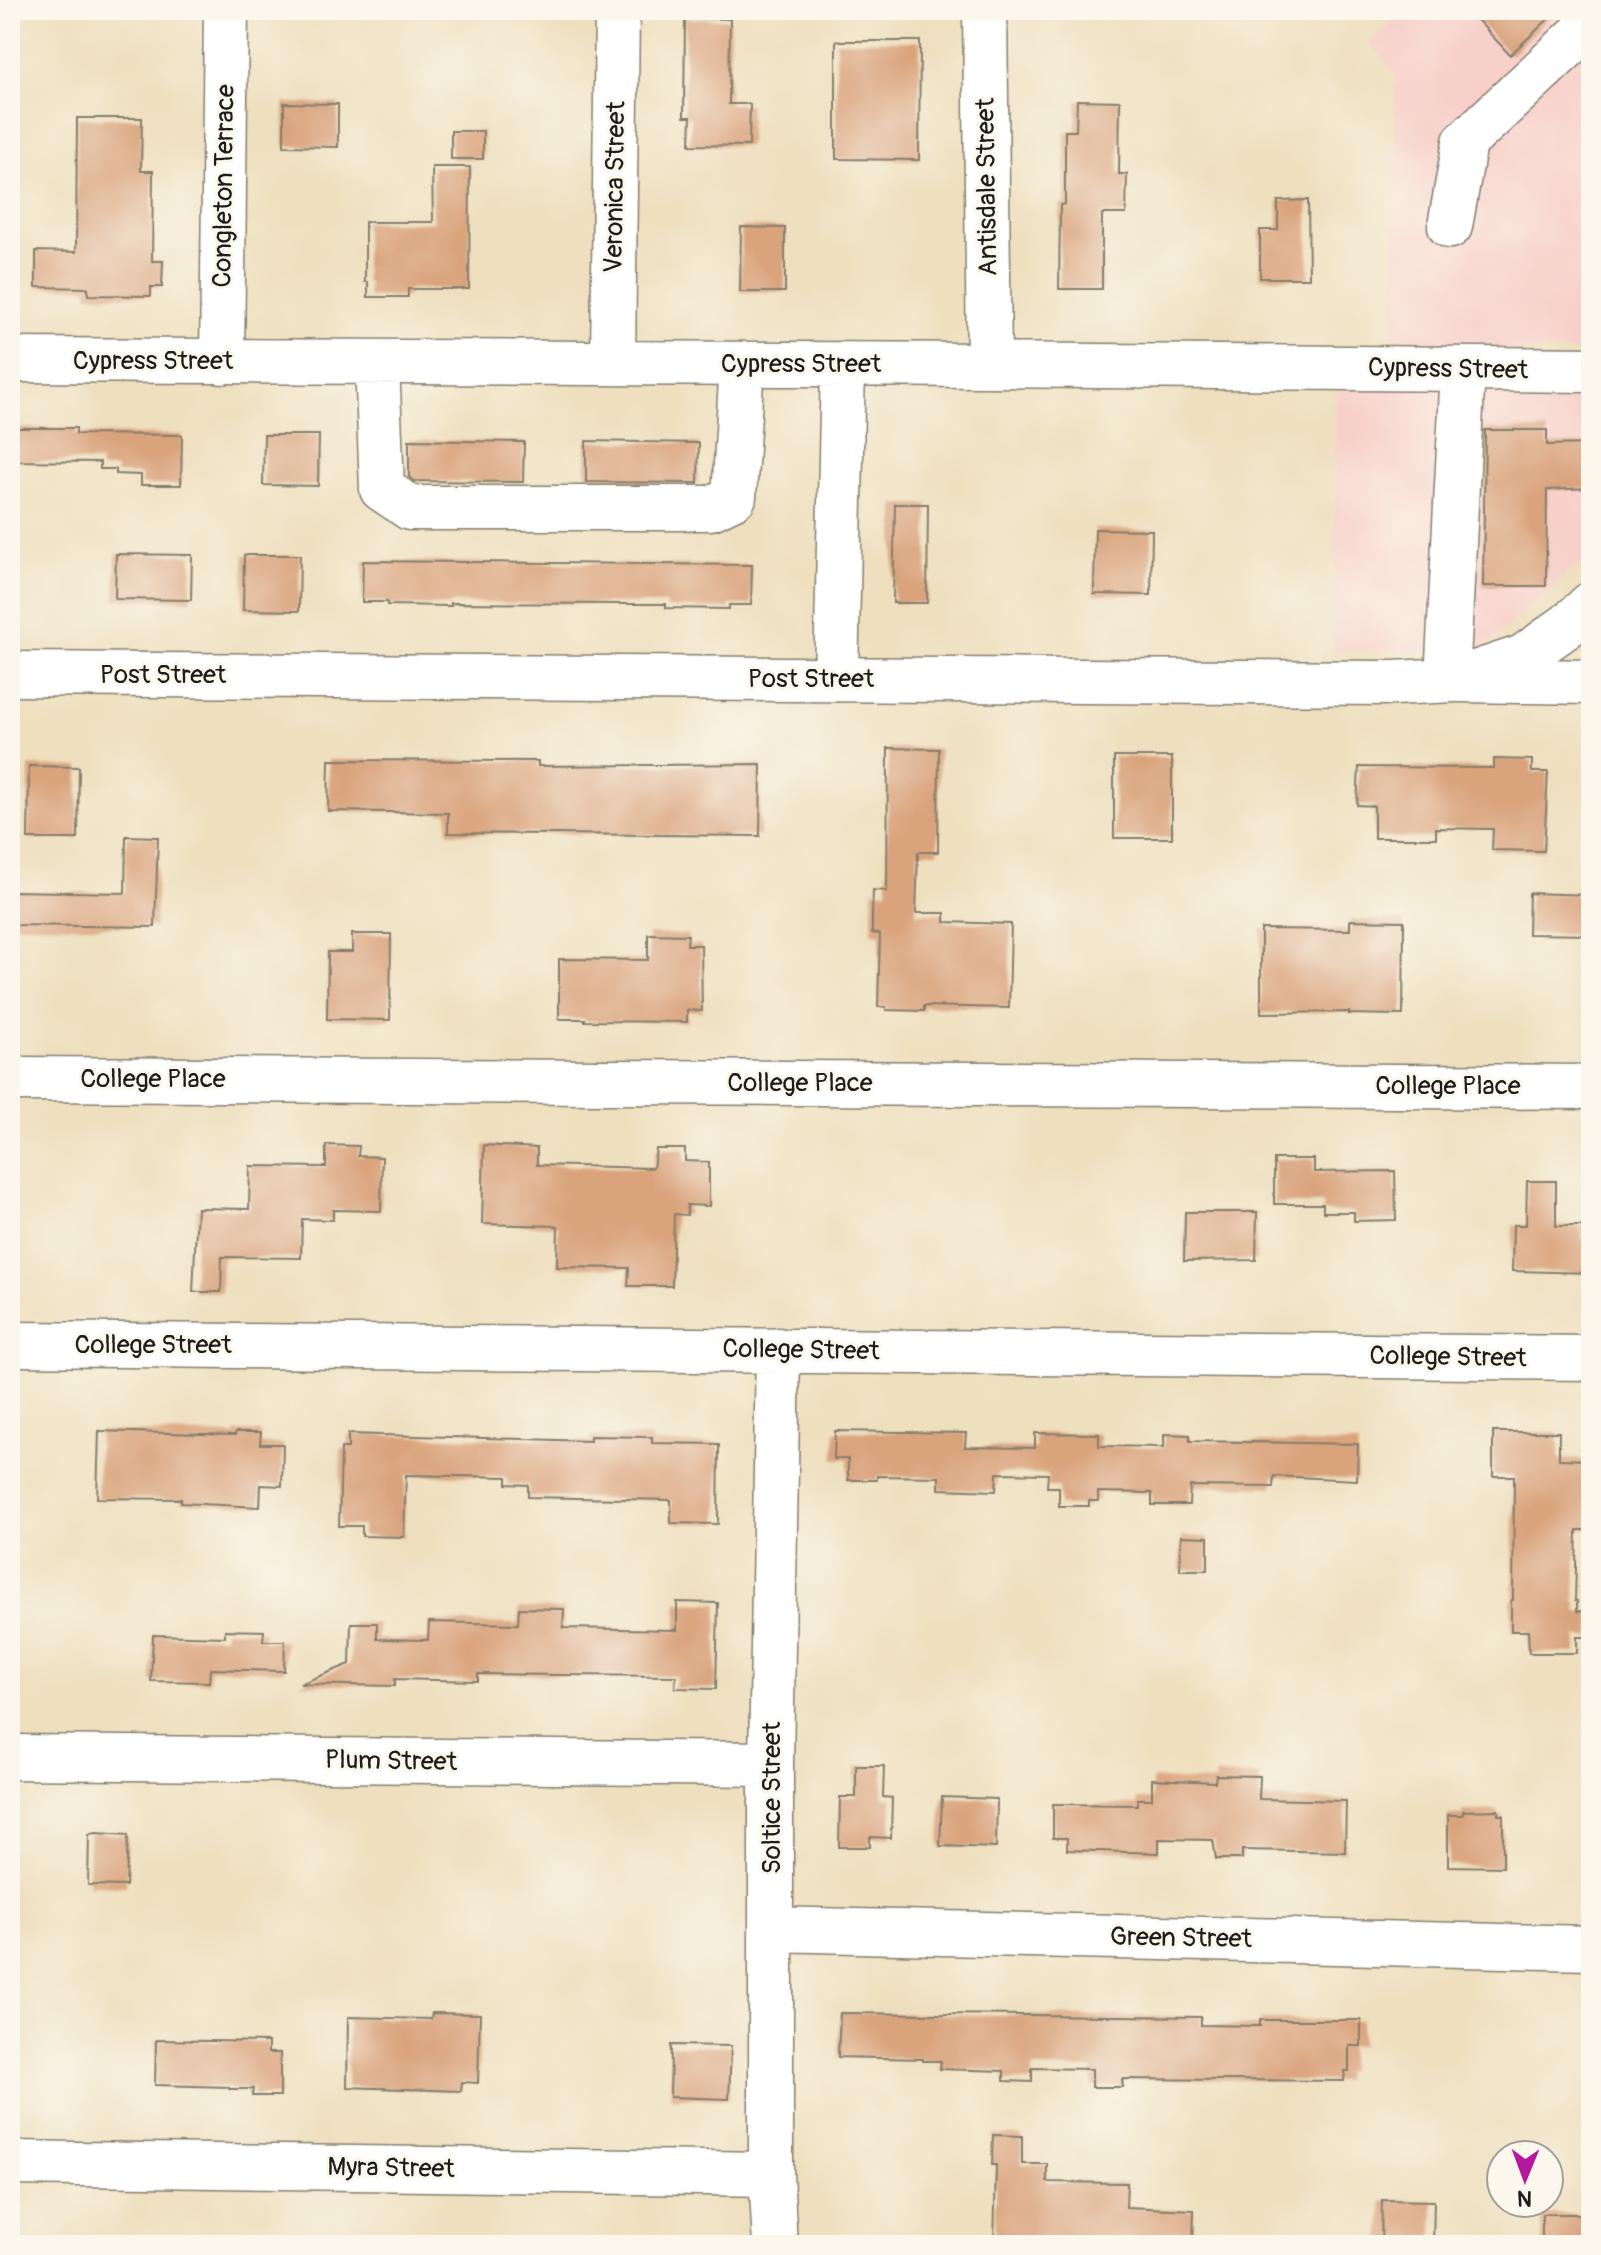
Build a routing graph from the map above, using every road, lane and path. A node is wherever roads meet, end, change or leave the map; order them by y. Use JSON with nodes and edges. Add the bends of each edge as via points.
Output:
{"nodes":[{"id":1,"x":226,"y":10,"type":"edge"},
{"id":2,"x":617,"y":10,"type":"edge"},
{"id":3,"x":985,"y":10,"type":"edge"},
{"id":4,"x":1591,"y":24,"type":"edge"},
{"id":5,"x":1450,"y":226,"type":"dead end"},
{"id":6,"x":10,"y":360,"type":"edge"},
{"id":7,"x":222,"y":362,"type":"junction"},
{"id":8,"x":377,"y":362,"type":"junction"},
{"id":9,"x":613,"y":363,"type":"junction"},
{"id":10,"x":742,"y":364,"type":"junction"},
{"id":11,"x":843,"y":365,"type":"junction"},
{"id":12,"x":989,"y":365,"type":"junction"},
{"id":13,"x":1463,"y":369,"type":"junction"},
{"id":14,"x":1591,"y":370,"type":"edge"},
{"id":15,"x":1591,"y":604,"type":"edge"},
{"id":16,"x":10,"y":674,"type":"edge"},
{"id":17,"x":836,"y":679,"type":"junction"},
{"id":18,"x":1450,"y":680,"type":"junction"},
{"id":19,"x":1591,"y":682,"type":"edge"},
{"id":20,"x":10,"y":1079,"type":"edge"},
{"id":21,"x":1591,"y":1087,"type":"edge"},
{"id":22,"x":10,"y":1344,"type":"edge"},
{"id":23,"x":778,"y":1350,"type":"junction"},
{"id":24,"x":1591,"y":1358,"type":"edge"},
{"id":25,"x":10,"y":1757,"type":"edge"},
{"id":26,"x":771,"y":1764,"type":"junction"},
{"id":27,"x":771,"y":1929,"type":"junction"},
{"id":28,"x":1591,"y":1948,"type":"edge"},
{"id":29,"x":10,"y":2163,"type":"edge"},
{"id":30,"x":771,"y":2174,"type":"junction"},
{"id":31,"x":775,"y":2245,"type":"edge"}],
"edges":[{"from":1,"to":7,"type":"street","name":"Congleton Terrace"},
{"from":2,"to":9,"type":"street","name":"Veronica Street"},
{"from":3,"to":12,"type":"street","name":"Antisdale Street"},
{"from":4,"to":5,"type":"street","via":[[1465,142]]},
{"from":6,"to":7,"type":"street","name":"Cypress Street"},
{"from":7,"to":8,"type":"street","name":"Cypress Street"},
{"from":8,"to":9,"type":"street","name":"Cypress Street"},
{"from":8,"to":10,"type":"street","via":[[382,489],[410,508],[711,508],[734,497]]},
{"from":9,"to":10,"type":"street","name":"Cypress Street"},
{"from":10,"to":11,"type":"street","name":"Cypress Street"},
{"from":11,"to":12,"type":"street","name":"Cypress Street"},
{"from":11,"to":17,"type":"street"},
{"from":12,"to":13,"type":"street","name":"Cypress Street"},
{"from":13,"to":14,"type":"street","name":"Cypress Street"},
{"from":13,"to":18,"type":"street"},
{"from":15,"to":18,"type":"street","name":"Post Street","via":[[1523,657]]},
{"from":16,"to":17,"type":"street","name":"Post Street"},
{"from":17,"to":18,"type":"street","name":"Post Street"},
{"from":18,"to":19,"type":"street"},
{"from":20,"to":21,"type":"street","name":"College Place"},
{"from":22,"to":23,"type":"street","name":"College Street"},
{"from":23,"to":24,"type":"street","name":"College Street"},
{"from":23,"to":26,"type":"street","name":"Soltice Street"},
{"from":25,"to":26,"type":"street","name":"Plum Street"},
{"from":26,"to":27,"type":"street","name":"Soltice Street"},
{"from":27,"to":28,"type":"street","name":"Green Street"},
{"from":27,"to":30,"type":"street","name":"Soltice Street"},
{"from":29,"to":30,"type":"street","name":"Myra Street"},
{"from":30,"to":31,"type":"street","name":"Soltice Street"}]}
